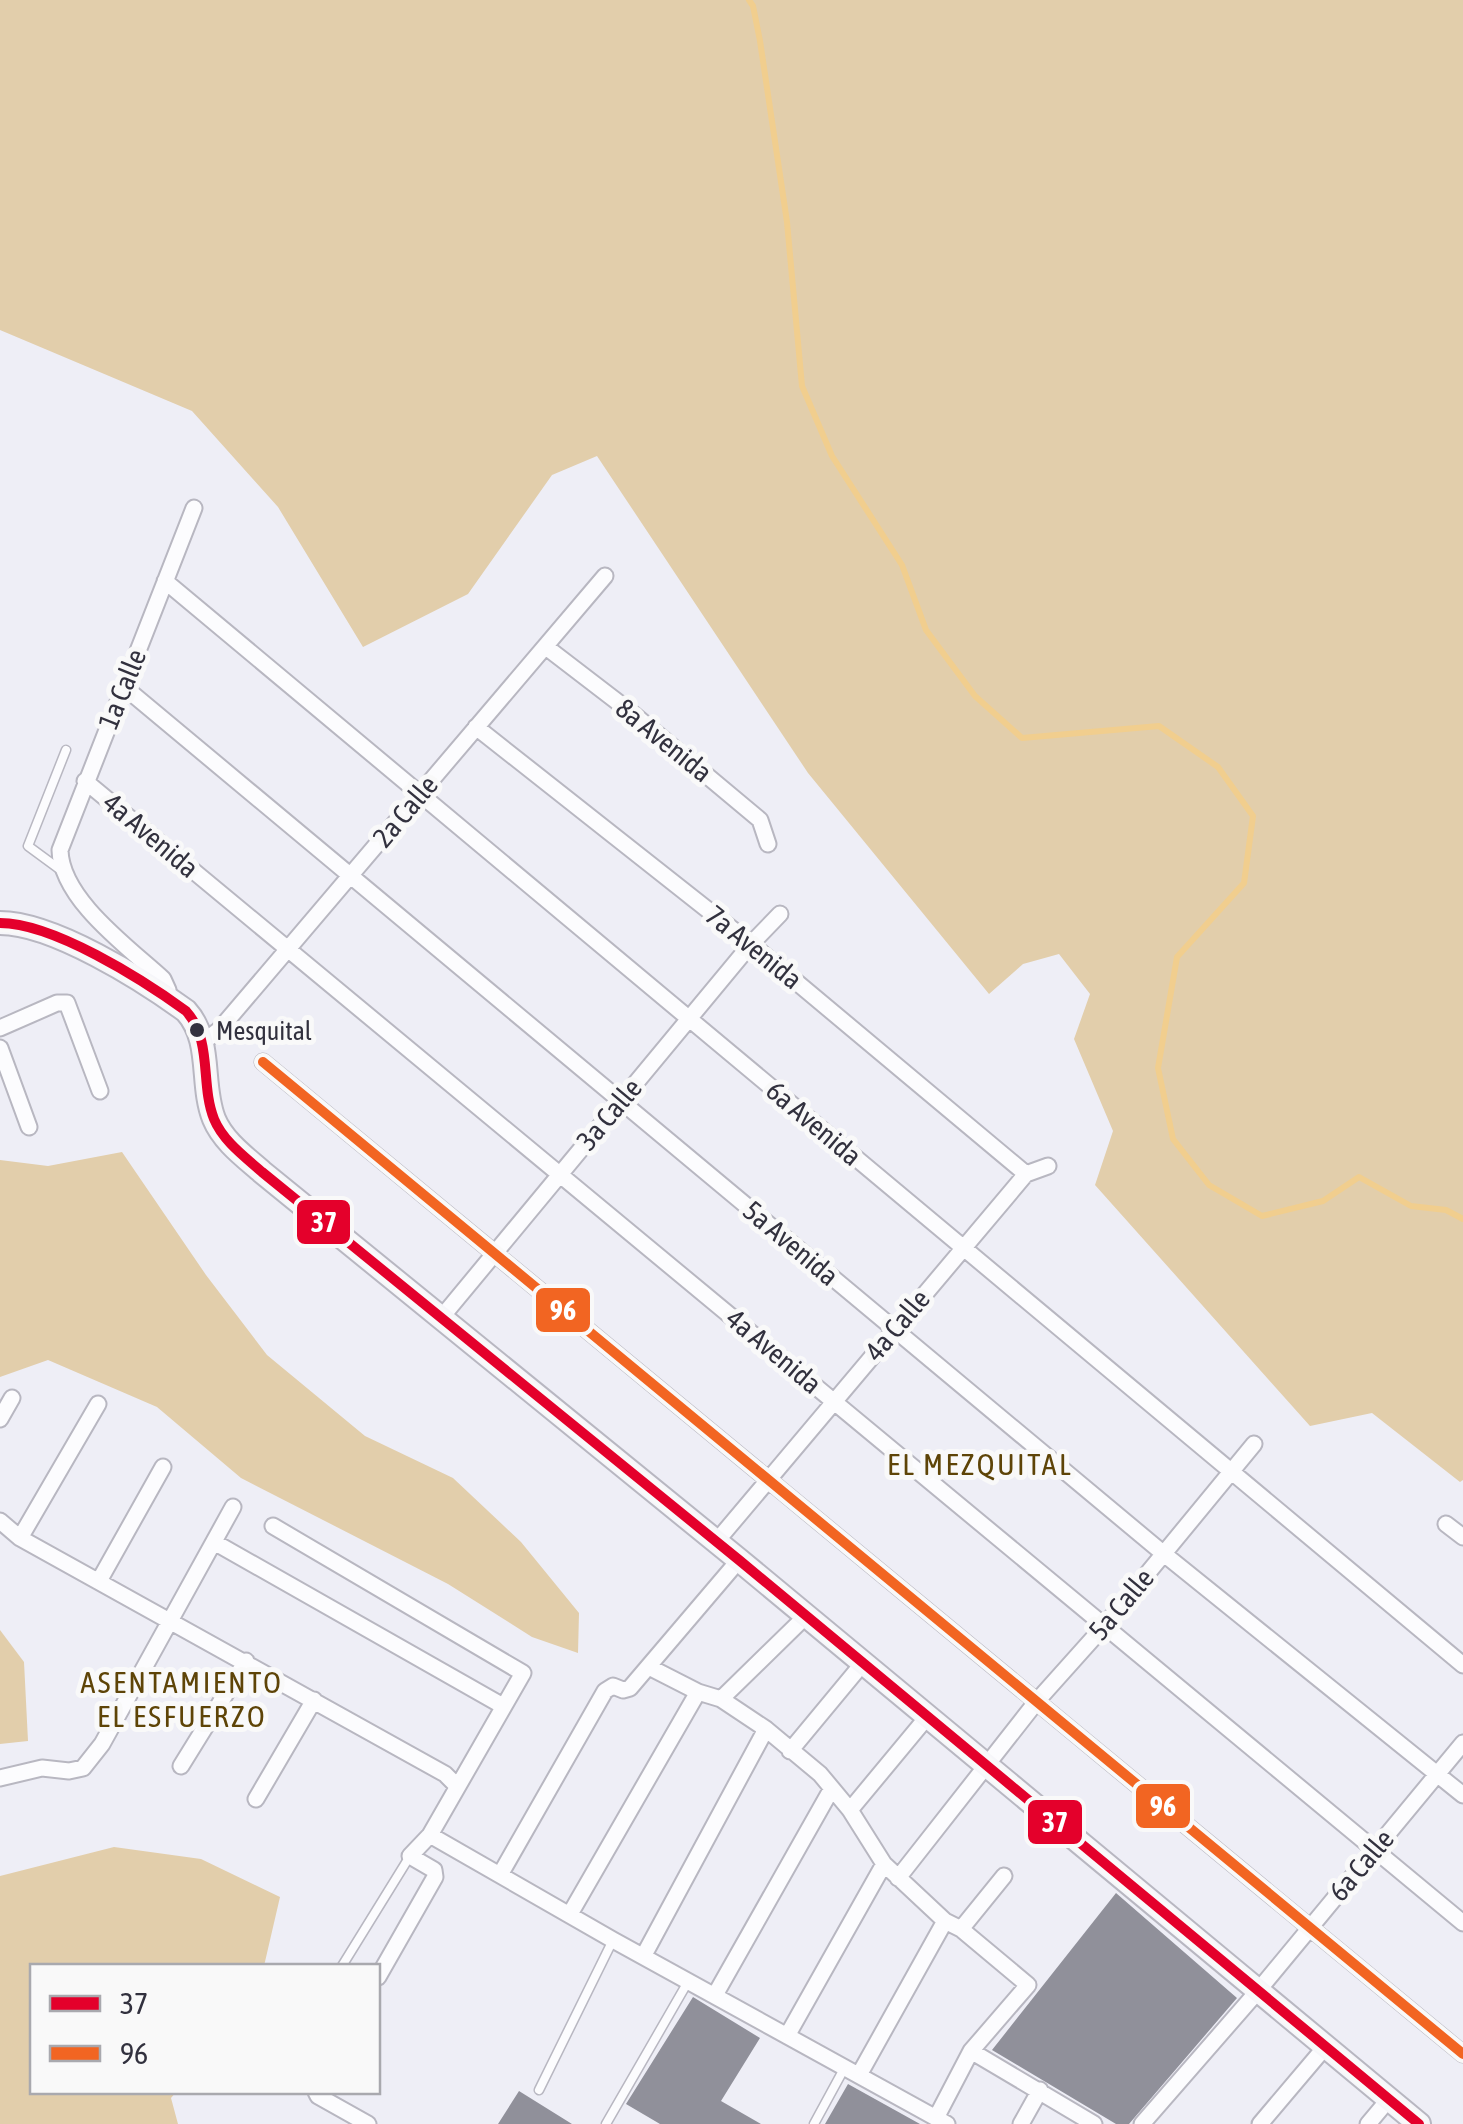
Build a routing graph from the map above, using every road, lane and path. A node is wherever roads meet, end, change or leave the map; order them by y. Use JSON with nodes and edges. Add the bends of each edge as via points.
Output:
{"nodes":[{"id":1,"x":194,"y":508,"type":"dead end"},
{"id":2,"x":605,"y":576,"type":"dead end"},
{"id":3,"x":165,"y":581,"type":"junction"},
{"id":4,"x":546,"y":647,"type":"junction"},
{"id":5,"x":123,"y":686,"type":"junction"},
{"id":6,"x":476,"y":727,"type":"junction"},
{"id":7,"x":66,"y":750,"type":"dead end"},
{"id":8,"x":85,"y":781,"type":"junction"},
{"id":9,"x":420,"y":794,"type":"junction"},
{"id":10,"x":768,"y":844,"type":"dead end"},
{"id":11,"x":62,"y":871,"type":"junction"},
{"id":12,"x":350,"y":875,"type":"junction"},
{"id":13,"x":780,"y":914,"type":"dead end"},
{"id":14,"x":0,"y":922,"type":"edge"},
{"id":15,"x":751,"y":944,"type":"junction"},
{"id":16,"x":288,"y":948,"type":"junction"},
{"id":17,"x":166,"y":998,"type":"junction"},
{"id":18,"x":688,"y":1018,"type":"junction"},
{"id":19,"x":0,"y":1028,"type":"edge"},
{"id":20,"x":202,"y":1043,"type":"junction"},
{"id":21,"x":0,"y":1048,"type":"edge"},
{"id":22,"x":263,"y":1062,"type":"dead end"},
{"id":23,"x":100,"y":1091,"type":"dead end"},
{"id":24,"x":620,"y":1100,"type":"junction"},
{"id":25,"x":29,"y":1127,"type":"dead end"},
{"id":26,"x":1048,"y":1166,"type":"dead end"},
{"id":27,"x":560,"y":1173,"type":"junction"},
{"id":28,"x":1026,"y":1174,"type":"junction"},
{"id":29,"x":962,"y":1248,"type":"junction"},
{"id":30,"x":494,"y":1254,"type":"junction"},
{"id":31,"x":441,"y":1318,"type":"junction"},
{"id":32,"x":894,"y":1329,"type":"junction"},
{"id":33,"x":12,"y":1398,"type":"dead end"},
{"id":34,"x":834,"y":1400,"type":"junction"},
{"id":35,"x":98,"y":1404,"type":"dead end"},
{"id":36,"x":0,"y":1419,"type":"edge"},
{"id":37,"x":1254,"y":1444,"type":"dead end"},
{"id":38,"x":162,"y":1467,"type":"dead end"},
{"id":39,"x":1231,"y":1473,"type":"junction"},
{"id":40,"x":768,"y":1478,"type":"junction"},
{"id":41,"x":233,"y":1507,"type":"dead end"},
{"id":42,"x":0,"y":1521,"type":"edge"},
{"id":43,"x":1446,"y":1524,"type":"dead end"},
{"id":44,"x":273,"y":1526,"type":"dead end"},
{"id":45,"x":1463,"y":1537,"type":"edge"},
{"id":46,"x":20,"y":1538,"type":"junction"},
{"id":47,"x":214,"y":1542,"type":"junction"},
{"id":48,"x":716,"y":1542,"type":"junction"},
{"id":49,"x":1164,"y":1554,"type":"junction"},
{"id":50,"x":739,"y":1560,"type":"junction"},
{"id":51,"x":99,"y":1581,"type":"junction"},
{"id":52,"x":806,"y":1616,"type":"junction"},
{"id":53,"x":170,"y":1622,"type":"junction"},
{"id":54,"x":1104,"y":1625,"type":"junction"},
{"id":55,"x":246,"y":1661,"type":"junction"},
{"id":56,"x":863,"y":1663,"type":"junction"},
{"id":57,"x":1463,"y":1665,"type":"edge"},
{"id":58,"x":649,"y":1667,"type":"junction"},
{"id":59,"x":698,"y":1692,"type":"junction"},
{"id":60,"x":721,"y":1699,"type":"junction"},
{"id":61,"x":314,"y":1700,"type":"junction"},
{"id":62,"x":1036,"y":1701,"type":"junction"},
{"id":63,"x":502,"y":1706,"type":"junction"},
{"id":64,"x":928,"y":1716,"type":"junction"},
{"id":65,"x":766,"y":1730,"type":"junction"},
{"id":66,"x":1463,"y":1743,"type":"edge"},
{"id":67,"x":790,"y":1751,"type":"junction"},
{"id":68,"x":989,"y":1765,"type":"junction"},
{"id":69,"x":181,"y":1766,"type":"dead end"},
{"id":70,"x":1438,"y":1774,"type":"junction"},
{"id":71,"x":0,"y":1778,"type":"edge"},
{"id":72,"x":456,"y":1785,"type":"junction"},
{"id":73,"x":831,"y":1790,"type":"junction"},
{"id":74,"x":1463,"y":1794,"type":"edge"},
{"id":75,"x":256,"y":1798,"type":"dead end"},
{"id":76,"x":850,"y":1810,"type":"junction"},
{"id":77,"x":430,"y":1835,"type":"junction"},
{"id":78,"x":1375,"y":1849,"type":"junction"},
{"id":79,"x":410,"y":1856,"type":"junction"},
{"id":80,"x":884,"y":1864,"type":"junction"},
{"id":81,"x":500,"y":1875,"type":"junction"},
{"id":82,"x":1004,"y":1876,"type":"dead end"},
{"id":83,"x":898,"y":1878,"type":"junction"},
{"id":84,"x":570,"y":1914,"type":"junction"},
{"id":85,"x":1463,"y":1923,"type":"edge"},
{"id":86,"x":953,"y":1925,"type":"junction"},
{"id":87,"x":1309,"y":1926,"type":"junction"},
{"id":88,"x":612,"y":1940,"type":"junction"},
{"id":89,"x":644,"y":1955,"type":"junction"},
{"id":90,"x":343,"y":1964,"type":"edge"},
{"id":91,"x":380,"y":1973,"type":"edge"},
{"id":92,"x":689,"y":1980,"type":"junction"},
{"id":93,"x":1257,"y":1992,"type":"junction"},
{"id":94,"x":715,"y":1994,"type":"junction"},
{"id":95,"x":787,"y":2036,"type":"junction"},
{"id":96,"x":1326,"y":2046,"type":"junction"},
{"id":97,"x":971,"y":2051,"type":"junction"},
{"id":98,"x":1463,"y":2054,"type":"edge"},
{"id":99,"x":852,"y":2071,"type":"junction"},
{"id":100,"x":540,"y":2090,"type":"dead end"},
{"id":101,"x":1040,"y":2090,"type":"junction"},
{"id":102,"x":317,"y":2094,"type":"edge"},
{"id":103,"x":1389,"y":2099,"type":"junction"},
{"id":104,"x":941,"y":2121,"type":"edge"},
{"id":105,"x":368,"y":2124,"type":"edge"},
{"id":106,"x":606,"y":2124,"type":"edge"},
{"id":107,"x":814,"y":2124,"type":"edge"},
{"id":108,"x":1021,"y":2124,"type":"edge"},
{"id":109,"x":1094,"y":2124,"type":"edge"},
{"id":110,"x":1142,"y":2124,"type":"edge"},
{"id":111,"x":1260,"y":2124,"type":"edge"},
{"id":112,"x":1368,"y":2124,"type":"edge"},
{"id":113,"x":1420,"y":2124,"type":"edge"}],
"edges":[{"from":1,"to":3,"type":"street","name":"1a Calle"},
{"from":2,"to":4,"type":"street","name":"2a Calle"},
{"from":3,"to":5,"type":"street","name":"1a Calle"},
{"from":3,"to":9,"type":"street","name":"6a Avenida"},
{"from":4,"to":6,"type":"street","name":"2a Calle"},
{"from":4,"to":10,"type":"street","name":"8a Avenida","via":[[760,820]]},
{"from":5,"to":8,"type":"street","name":"1a Calle"},
{"from":5,"to":12,"type":"street","name":"5a Avenida"},
{"from":6,"to":9,"type":"street","name":"2a Calle"},
{"from":6,"to":15,"type":"street","name":"7a Avenida"},
{"from":7,"to":11,"type":"lane","via":[[28,838],[28,846]]},
{"from":8,"to":11,"type":"street","name":"1a Calle","via":[[62,840]]},
{"from":8,"to":16,"type":"street","name":"4a Avenida"},
{"from":9,"to":12,"type":"street","name":"2a Calle"},
{"from":9,"to":18,"type":"street","name":"6a Avenida"},
{"from":11,"to":17,"type":"street","via":[[80,898],[162,979]]},
{"from":12,"to":16,"type":"street","name":"2a Calle"},
{"from":12,"to":24,"type":"street","name":"5a Avenida"},
{"from":13,"to":15,"type":"street","name":"3a Calle"},
{"from":14,"to":17,"type":"main road","via":[[48,930]]},
{"from":15,"to":18,"type":"street","name":"3a Calle"},
{"from":15,"to":28,"type":"street","name":"7a Avenida"},
{"from":16,"to":20,"type":"street","name":"2a Calle"},
{"from":16,"to":27,"type":"street","name":"4a Avenida"},
{"from":17,"to":20,"type":"main road","via":[[189,1014]]},
{"from":18,"to":24,"type":"street","name":"3a Calle"},
{"from":18,"to":29,"type":"street","name":"6a Avenida"},
{"from":19,"to":23,"type":"street","via":[[66,1004]]},
{"from":20,"to":31,"type":"main road","via":[[213,1115],[227,1138]]},
{"from":21,"to":25,"type":"street"},
{"from":22,"to":30,"type":"street"},
{"from":24,"to":27,"type":"street","name":"3a Calle"},
{"from":24,"to":32,"type":"street","name":"5a Avenida"},
{"from":26,"to":28,"type":"street","name":"4a Calle"},
{"from":27,"to":30,"type":"street","name":"3a Calle"},
{"from":27,"to":34,"type":"street","name":"4a Avenida"},
{"from":28,"to":29,"type":"street","name":"4a Calle"},
{"from":29,"to":32,"type":"street","name":"4a Calle"},
{"from":29,"to":39,"type":"street","name":"6a Avenida"},
{"from":30,"to":31,"type":"street","name":"3a Calle"},
{"from":30,"to":40,"type":"street"},
{"from":31,"to":48,"type":"main road"},
{"from":32,"to":34,"type":"street","name":"4a Calle"},
{"from":32,"to":49,"type":"street","name":"5a Avenida"},
{"from":33,"to":36,"type":"street"},
{"from":34,"to":40,"type":"street","name":"4a Calle"},
{"from":34,"to":54,"type":"street","name":"4a Avenida"},
{"from":35,"to":46,"type":"street"},
{"from":37,"to":39,"type":"street","name":"5a Calle"},
{"from":38,"to":51,"type":"street"},
{"from":39,"to":49,"type":"street","name":"5a Calle"},
{"from":39,"to":57,"type":"street","name":"6a Avenida"},
{"from":40,"to":48,"type":"street","name":"4a Calle"},
{"from":40,"to":62,"type":"street"},
{"from":41,"to":47,"type":"street"},
{"from":42,"to":46,"type":"street"},
{"from":43,"to":45,"type":"street"},
{"from":44,"to":63,"type":"street","via":[[523,1670]]},
{"from":46,"to":51,"type":"street"},
{"from":47,"to":53,"type":"street"},
{"from":47,"to":63,"type":"street"},
{"from":48,"to":50,"type":"main road"},
{"from":49,"to":54,"type":"street","name":"5a Calle"},
{"from":49,"to":70,"type":"street","name":"5a Avenida"},
{"from":50,"to":52,"type":"main road"},
{"from":50,"to":58,"type":"street"},
{"from":51,"to":53,"type":"street"},
{"from":52,"to":56,"type":"main road"},
{"from":52,"to":60,"type":"street"},
{"from":53,"to":55,"type":"street"},
{"from":53,"to":71,"type":"street","via":[[83,1768]]},
{"from":54,"to":62,"type":"street","name":"5a Calle"},
{"from":54,"to":78,"type":"street","name":"4a Avenida"},
{"from":55,"to":61,"type":"street"},
{"from":55,"to":69,"type":"street"},
{"from":56,"to":64,"type":"main road"},
{"from":56,"to":67,"type":"street"},
{"from":58,"to":59,"type":"street"},
{"from":58,"to":81,"type":"street","via":[[630,1688],[605,1692]]},
{"from":59,"to":60,"type":"street"},
{"from":59,"to":84,"type":"street"},
{"from":60,"to":65,"type":"street"},
{"from":61,"to":72,"type":"street"},
{"from":61,"to":75,"type":"street"},
{"from":62,"to":68,"type":"street","name":"5a Calle"},
{"from":62,"to":87,"type":"street"},
{"from":63,"to":72,"type":"street"},
{"from":64,"to":68,"type":"main road"},
{"from":64,"to":76,"type":"street"},
{"from":65,"to":67,"type":"street"},
{"from":65,"to":89,"type":"street"},
{"from":66,"to":70,"type":"street","name":"6a Calle"},
{"from":67,"to":73,"type":"street"},
{"from":68,"to":83,"type":"street","name":"5a Calle"},
{"from":68,"to":93,"type":"main road"},
{"from":70,"to":74,"type":"street","name":"5a Avenida"},
{"from":70,"to":78,"type":"street","name":"6a Calle"},
{"from":72,"to":77,"type":"street"},
{"from":73,"to":76,"type":"street"},
{"from":73,"to":94,"type":"street"},
{"from":76,"to":80,"type":"street"},
{"from":77,"to":79,"type":"street"},
{"from":77,"to":81,"type":"street"},
{"from":78,"to":85,"type":"street","name":"4a Avenida"},
{"from":78,"to":87,"type":"street","name":"6a Calle"},
{"from":79,"to":90,"type":"lane"},
{"from":79,"to":91,"type":"street","via":[[435,1877]]},
{"from":80,"to":83,"type":"street"},
{"from":80,"to":95,"type":"street"},
{"from":81,"to":84,"type":"street"},
{"from":82,"to":86,"type":"street"},
{"from":83,"to":86,"type":"street"},
{"from":84,"to":88,"type":"street"},
{"from":86,"to":97,"type":"street","via":[[1028,1985]]},
{"from":86,"to":99,"type":"street"},
{"from":87,"to":93,"type":"street","name":"6a Calle"},
{"from":87,"to":98,"type":"street"},
{"from":88,"to":89,"type":"street"},
{"from":88,"to":100,"type":"lane"},
{"from":89,"to":92,"type":"street"},
{"from":92,"to":94,"type":"street"},
{"from":92,"to":106,"type":"lane"},
{"from":93,"to":96,"type":"main road"},
{"from":93,"to":110,"type":"street","name":"6a Calle"},
{"from":94,"to":95,"type":"street"},
{"from":95,"to":99,"type":"street"},
{"from":96,"to":103,"type":"main road"},
{"from":96,"to":111,"type":"street"},
{"from":97,"to":101,"type":"street"},
{"from":97,"to":104,"type":"street"},
{"from":99,"to":104,"type":"street"},
{"from":99,"to":107,"type":"lane"},
{"from":101,"to":108,"type":"street"},
{"from":101,"to":109,"type":"street"},
{"from":102,"to":105,"type":"street"},
{"from":103,"to":112,"type":"street"},
{"from":103,"to":113,"type":"main road"}]}
